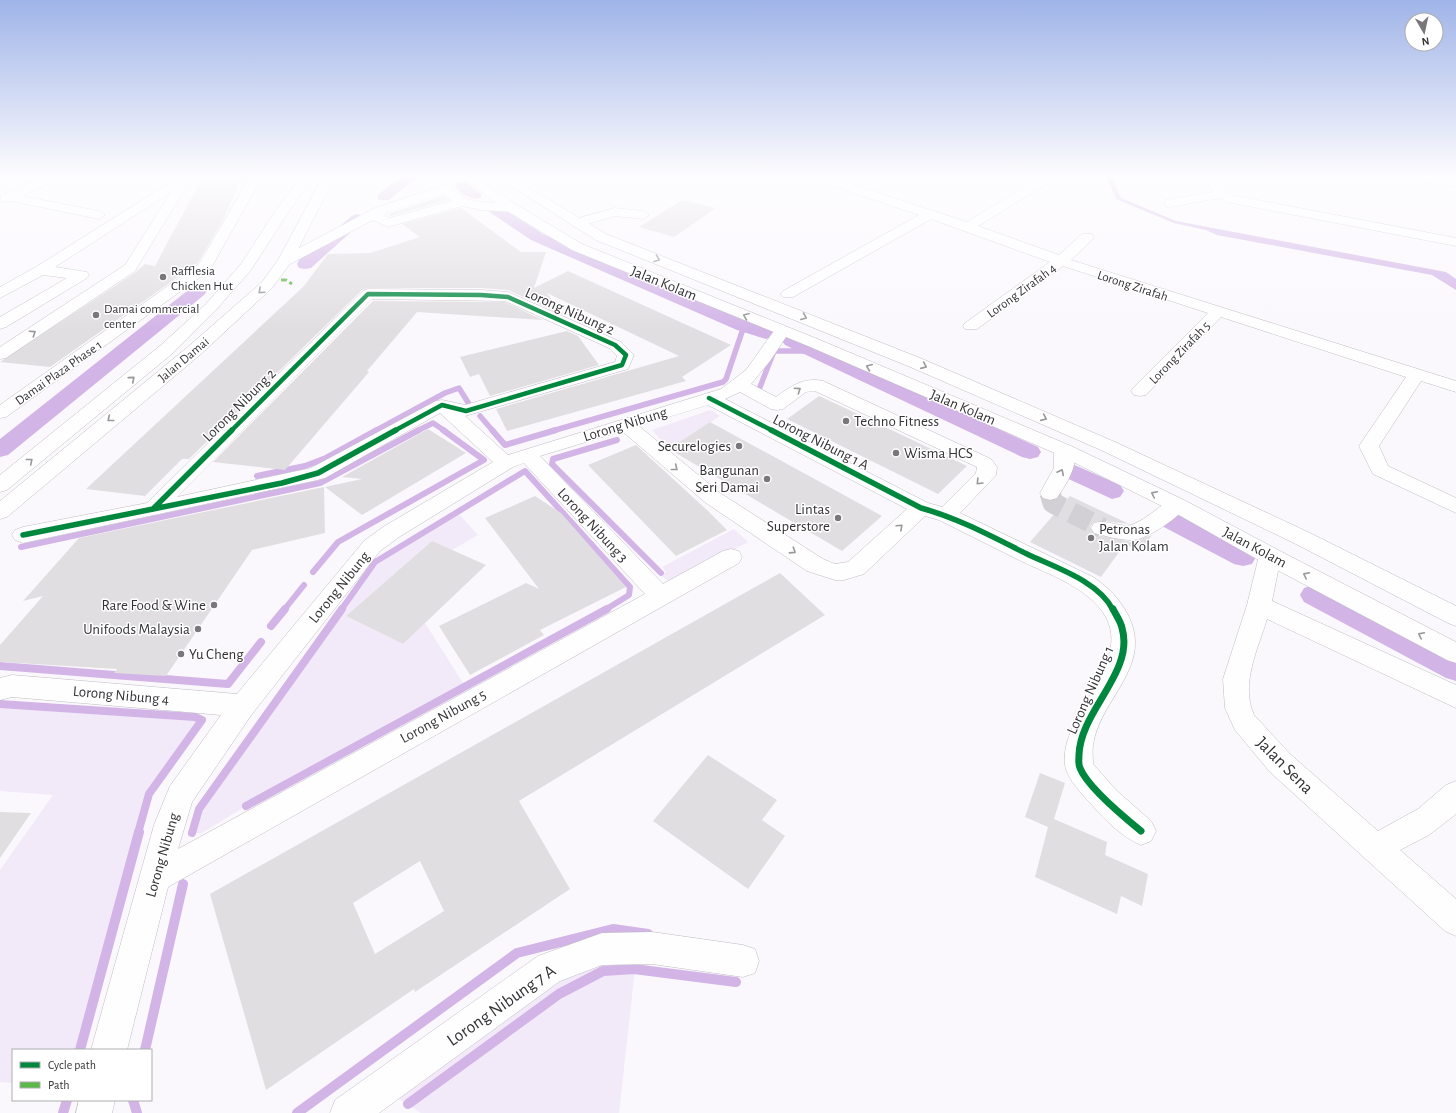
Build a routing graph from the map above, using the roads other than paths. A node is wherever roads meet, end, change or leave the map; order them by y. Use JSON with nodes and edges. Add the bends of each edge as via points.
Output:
{"nodes":[{"id":1,"x":108,"y":227,"type":"edge"},
{"id":2,"x":155,"y":227,"type":"edge"},
{"id":3,"x":228,"y":227,"type":"edge"},
{"id":4,"x":272,"y":227,"type":"edge"},
{"id":5,"x":302,"y":227,"type":"edge"},
{"id":6,"x":349,"y":227,"type":"edge"},
{"id":7,"x":544,"y":227,"type":"edge"},
{"id":8,"x":584,"y":227,"type":"edge"},
{"id":9,"x":906,"y":227,"type":"edge"},
{"id":10,"x":968,"y":227,"type":"edge"},
{"id":11,"x":1378,"y":227,"type":"edge"},
{"id":12,"x":1087,"y":237,"type":"dead end"},
{"id":13,"x":1456,"y":242,"type":"edge"},
{"id":14,"x":285,"y":261,"type":"junction"},
{"id":15,"x":1062,"y":261,"type":"junction"},
{"id":16,"x":41,"y":270,"type":"junction"},
{"id":17,"x":0,"y":293,"type":"edge"},
{"id":18,"x":788,"y":294,"type":"dead end"},
{"id":19,"x":764,"y":301,"type":"junction"},
{"id":20,"x":1218,"y":312,"type":"junction"},
{"id":21,"x":0,"y":324,"type":"edge"},
{"id":22,"x":971,"y":326,"type":"dead end"},
{"id":23,"x":782,"y":331,"type":"junction"},
{"id":24,"x":0,"y":354,"type":"edge"},
{"id":25,"x":1416,"y":375,"type":"junction"},
{"id":26,"x":740,"y":385,"type":"junction"},
{"id":27,"x":1456,"y":387,"type":"edge"},
{"id":28,"x":1140,"y":391,"type":"dead end"},
{"id":29,"x":709,"y":398,"type":"junction"},
{"id":30,"x":777,"y":405,"type":"junction"},
{"id":31,"x":452,"y":408,"type":"junction"},
{"id":32,"x":0,"y":413,"type":"edge"},
{"id":33,"x":752,"y":421,"type":"junction"},
{"id":34,"x":625,"y":424,"type":"junction"},
{"id":35,"x":1064,"y":450,"type":"junction"},
{"id":36,"x":516,"y":459,"type":"junction"},
{"id":37,"x":0,"y":485,"type":"edge"},
{"id":38,"x":1050,"y":493,"type":"dead end"},
{"id":39,"x":1177,"y":505,"type":"junction"},
{"id":40,"x":1456,"y":506,"type":"edge"},
{"id":41,"x":921,"y":508,"type":"junction"},
{"id":42,"x":153,"y":509,"type":"junction"},
{"id":43,"x":1240,"y":509,"type":"junction"},
{"id":44,"x":0,"y":512,"type":"edge"},
{"id":45,"x":946,"y":515,"type":"junction"},
{"id":46,"x":1102,"y":528,"type":"tunnel mouth"},
{"id":47,"x":23,"y":535,"type":"dead end"},
{"id":48,"x":1270,"y":556,"type":"junction"},
{"id":49,"x":731,"y":557,"type":"dead end"},
{"id":50,"x":660,"y":596,"type":"junction"},
{"id":51,"x":1259,"y":605,"type":"junction"},
{"id":52,"x":1456,"y":616,"type":"edge"},
{"id":53,"x":1456,"y":653,"type":"edge"},
{"id":54,"x":0,"y":689,"type":"edge"},
{"id":55,"x":1456,"y":697,"type":"edge"},
{"id":56,"x":243,"y":706,"type":"junction"},
{"id":57,"x":1456,"y":794,"type":"edge"},
{"id":58,"x":1141,"y":831,"type":"dead end"},
{"id":59,"x":1375,"y":847,"type":"junction"},
{"id":60,"x":156,"y":877,"type":"junction"},
{"id":61,"x":1456,"y":920,"type":"edge"},
{"id":62,"x":743,"y":961,"type":"dead end"},
{"id":63,"x":109,"y":1049,"type":"edge"},
{"id":64,"x":97,"y":1101,"type":"edge"},
{"id":65,"x":94,"y":1113,"type":"edge"},
{"id":66,"x":348,"y":1113,"type":"edge"}],
"edges":[{"from":1,"to":16,"type":"street"},
{"from":24,"to":2,"type":"street","one_way":true,"via":[[130,268]]},
{"from":3,"to":32,"type":"street","name":"Damai Plaza Phase 1","via":[[205,267]]},
{"from":37,"to":4,"type":"street","name":"Jalan Damai","one_way":true,"via":[[161,354],[211,307],[246,267]]},
{"from":5,"to":14,"type":"street","name":"Jalan Damai"},
{"from":6,"to":14,"type":"street"},
{"from":23,"to":7,"type":"street","name":"Jalan Kolam","one_way":true,"via":[[577,247]]},
{"from":8,"to":19,"type":"street","name":"Jalan Kolam","one_way":true,"via":[[601,237]]},
{"from":9,"to":18,"type":"street"},
{"from":10,"to":15,"type":"street","name":"Lorong Zirafah"},
{"from":11,"to":13,"type":"street"},
{"from":12,"to":15,"type":"street","name":"Lorong Zirafah 4"},
{"from":14,"to":44,"type":"street","name":"Jalan Damai","one_way":true,"via":[[267,285],[222,326]]},
{"from":15,"to":20,"type":"street","name":"Lorong Zirafah"},
{"from":15,"to":22,"type":"street","name":"Lorong Zirafah 4"},
{"from":16,"to":17,"type":"street"},
{"from":16,"to":21,"type":"street","via":[[82,275]]},
{"from":19,"to":23,"type":"street","via":[[778,313]]},
{"from":19,"to":43,"type":"street","name":"Jalan Kolam","one_way":true,"via":[[914,362],[1108,446]]},
{"from":20,"to":25,"type":"street","name":"Lorong Zirafah"},
{"from":20,"to":28,"type":"street","name":"Lorong Zirafah 5"},
{"from":23,"to":26,"type":"street","name":"Lorong Nibung","via":[[759,367]]},
{"from":35,"to":23,"type":"street","name":"Jalan Kolam","one_way":true},
{"from":25,"to":27,"type":"street","name":"Lorong Zirafah"},
{"from":25,"to":40,"type":"street","via":[[1369,446],[1371,453],[1380,470]]},
{"from":26,"to":29,"type":"street","name":"Lorong Nibung"},
{"from":26,"to":30,"type":"street"},
{"from":29,"to":33,"type":"street","name":"Lorong Nibung 1 A"},
{"from":29,"to":34,"type":"street","name":"Lorong Nibung"},
{"from":30,"to":33,"type":"street"},
{"from":30,"to":45,"type":"street","one_way":true,"via":[[801,387],[816,385],[984,463],[987,467],[986,475]]},
{"from":31,"to":36,"type":"street"},
{"from":31,"to":42,"type":"street","name":"Lorong Nibung 2","via":[[318,473]]},
{"from":31,"to":42,"type":"street","name":"Lorong Nibung 2","via":[[609,369],[622,365],[626,355],[615,345],[508,297],[368,294]]},
{"from":33,"to":41,"type":"street","name":"Lorong Nibung 1 A"},
{"from":34,"to":36,"type":"street","name":"Lorong Nibung"},
{"from":34,"to":41,"type":"street","one_way":true,"via":[[713,498],[815,565],[833,572],[845,573],[856,568]]},
{"from":38,"to":35,"type":"street","one_way":true,"via":[[1064,468]]},
{"from":39,"to":35,"type":"street","name":"Jalan Kolam","one_way":true},
{"from":36,"to":50,"type":"street","name":"Lorong Nibung 3"},
{"from":36,"to":56,"type":"street","name":"Lorong Nibung","via":[[391,532],[372,546]]},
{"from":39,"to":46,"type":"street","via":[[1151,524],[1132,533]]},
{"from":39,"to":48,"type":"street","name":"Jalan Kolam"},
{"from":41,"to":45,"type":"street","name":"Lorong Nibung 1 A"},
{"from":42,"to":47,"type":"street","name":"Lorong Nibung 2"},
{"from":43,"to":48,"type":"street","via":[[1256,525]]},
{"from":43,"to":52,"type":"street","name":"Jalan Kolam"},
{"from":45,"to":58,"type":"street","name":"Lorong Nibung 1","via":[[1092,587],[1112,607],[1123,628],[1125,646],[1119,664],[1082,736],[1079,767],[1101,797]]},
{"from":48,"to":51,"type":"street","name":"Jalan Sena"},
{"from":53,"to":48,"type":"street","name":"Jalan Kolam","one_way":true},
{"from":49,"to":50,"type":"street","name":"Lorong Nibung 5"},
{"from":50,"to":60,"type":"street","name":"Lorong Nibung 5"},
{"from":51,"to":55,"type":"street"},
{"from":51,"to":59,"type":"street","name":"Jalan Sena","via":[[1236,679],[1238,708],[1244,722],[1280,763]]},
{"from":54,"to":56,"type":"street","name":"Lorong Nibung 4","via":[[12,686]]},
{"from":56,"to":60,"type":"street","name":"Lorong Nibung","via":[[180,795]]},
{"from":57,"to":59,"type":"street","via":[[1442,810],[1418,826]]},
{"from":59,"to":61,"type":"street","name":"Jalan Sena"},
{"from":60,"to":63,"type":"street","name":"Lorong Nibung"},
{"from":62,"to":66,"type":"street","name":"Lorong Nibung 7 A","via":[[652,948],[602,949],[550,968]]},
{"from":64,"to":65,"type":"street"}]}
